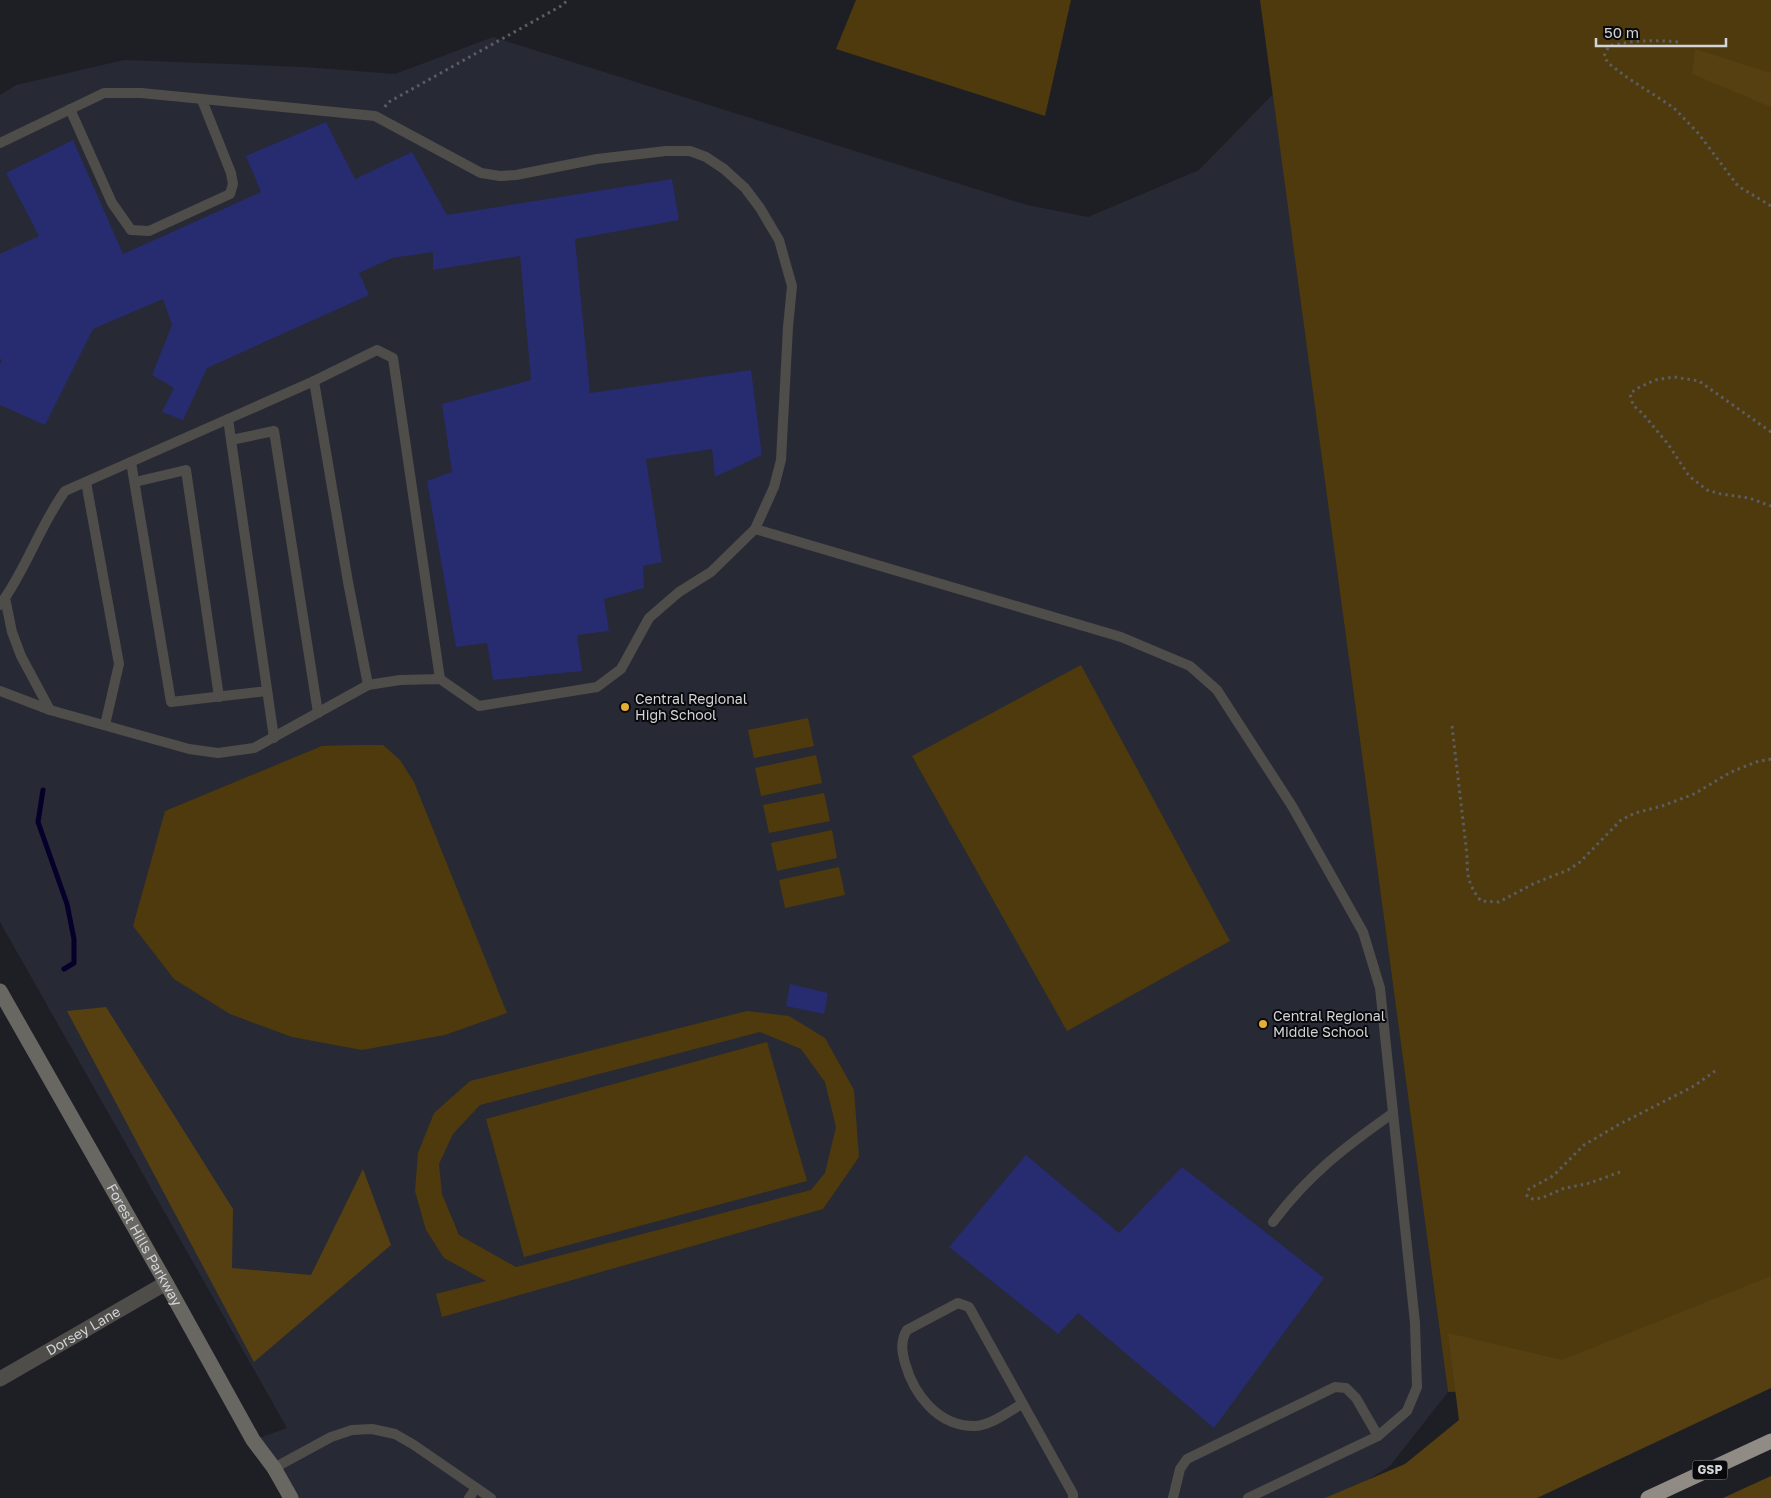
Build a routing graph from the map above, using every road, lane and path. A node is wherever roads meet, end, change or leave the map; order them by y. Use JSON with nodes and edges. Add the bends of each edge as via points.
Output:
{"nodes":[{"id":1,"x":568,"y":0,"type":"edge"},
{"id":2,"x":1678,"y":42,"type":"dead end"},
{"id":3,"x":202,"y":100,"type":"junction"},
{"id":4,"x":70,"y":109,"type":"junction"},
{"id":5,"x":380,"y":119,"type":"junction"},
{"id":6,"x":0,"y":143,"type":"edge"},
{"id":7,"x":1771,"y":206,"type":"edge"},
{"id":8,"x":314,"y":381,"type":"junction"},
{"id":9,"x":228,"y":419,"type":"junction"},
{"id":10,"x":1771,"y":432,"type":"edge"},
{"id":11,"x":231,"y":440,"type":"junction"},
{"id":12,"x":131,"y":462,"type":"junction"},
{"id":13,"x":86,"y":482,"type":"junction"},
{"id":14,"x":135,"y":482,"type":"junction"},
{"id":15,"x":1771,"y":506,"type":"edge"},
{"id":16,"x":755,"y":529,"type":"junction"},
{"id":17,"x":3,"y":602,"type":"edge"},
{"id":18,"x":440,"y":679,"type":"junction"},
{"id":19,"x":368,"y":685,"type":"junction"},
{"id":20,"x":0,"y":691,"type":"edge"},
{"id":21,"x":267,"y":691,"type":"junction"},
{"id":22,"x":219,"y":697,"type":"junction"},
{"id":23,"x":50,"y":710,"type":"junction"},
{"id":24,"x":318,"y":713,"type":"junction"},
{"id":25,"x":105,"y":725,"type":"junction"},
{"id":26,"x":1452,"y":726,"type":"dead end"},
{"id":27,"x":274,"y":738,"type":"junction"},
{"id":28,"x":1771,"y":759,"type":"edge"},
{"id":29,"x":0,"y":991,"type":"edge"},
{"id":30,"x":1715,"y":1071,"type":"dead end"},
{"id":31,"x":1393,"y":1113,"type":"junction"},
{"id":32,"x":1620,"y":1172,"type":"dead end"},
{"id":33,"x":1273,"y":1222,"type":"dead end"},
{"id":34,"x":166,"y":1283,"type":"junction"},
{"id":35,"x":0,"y":1379,"type":"edge"},
{"id":36,"x":1022,"y":1404,"type":"junction"},
{"id":37,"x":1378,"y":1436,"type":"junction"},
{"id":38,"x":1771,"y":1441,"type":"edge"},
{"id":39,"x":274,"y":1468,"type":"junction"},
{"id":40,"x":476,"y":1488,"type":"junction"},
{"id":41,"x":291,"y":1498,"type":"edge"},
{"id":42,"x":469,"y":1498,"type":"edge"},
{"id":43,"x":491,"y":1498,"type":"edge"},
{"id":44,"x":1073,"y":1498,"type":"edge"},
{"id":45,"x":1173,"y":1498,"type":"edge"},
{"id":46,"x":1248,"y":1498,"type":"edge"},
{"id":47,"x":1648,"y":1498,"type":"edge"}],
"edges":[{"from":1,"to":5,"type":"path","via":[[387,102]]},
{"from":2,"to":7,"type":"path","via":[[1626,42],[1609,46],[1604,56],[1625,76],[1674,108],[1698,133],[1738,186]]},
{"from":3,"to":4,"type":"lane","via":[[104,94]]},
{"from":3,"to":4,"type":"lane","via":[[231,173],[233,184],[230,194],[149,231],[131,230],[112,203]]},
{"from":3,"to":5,"type":"lane","via":[[344,112]]},
{"from":4,"to":6,"type":"lane"},
{"from":5,"to":16,"type":"lane","via":[[481,173],[516,175],[598,159],[690,151],[724,169],[745,188],[779,240],[792,286],[781,460],[774,487]]},
{"from":8,"to":9,"type":"lane"},
{"from":8,"to":18,"type":"lane","via":[[378,350],[394,358]]},
{"from":8,"to":19,"type":"lane"},
{"from":9,"to":11,"type":"lane"},
{"from":9,"to":12,"type":"lane"},
{"from":10,"to":15,"type":"path","via":[[1699,381],[1674,377],[1655,380],[1630,394],[1633,405],[1668,444],[1689,476],[1707,490]]},
{"from":11,"to":21,"type":"lane"},
{"from":11,"to":24,"type":"lane","via":[[274,431]]},
{"from":12,"to":13,"type":"lane"},
{"from":12,"to":14,"type":"lane"},
{"from":13,"to":17,"type":"lane","via":[[64,491]]},
{"from":13,"to":25,"type":"lane","via":[[119,664]]},
{"from":14,"to":22,"type":"lane","via":[[171,702]]},
{"from":14,"to":22,"type":"lane","via":[[186,470]]},
{"from":16,"to":18,"type":"lane","via":[[711,572],[679,592],[648,618],[621,669],[598,687],[479,706]]},
{"from":16,"to":31,"type":"lane","via":[[1121,637],[1190,666],[1218,690],[1292,806],[1363,932],[1380,988]]},
{"from":17,"to":23,"type":"lane","via":[[22,656]]},
{"from":18,"to":19,"type":"lane"},
{"from":19,"to":24,"type":"lane"},
{"from":20,"to":23,"type":"lane"},
{"from":21,"to":22,"type":"lane"},
{"from":21,"to":27,"type":"lane"},
{"from":23,"to":25,"type":"lane"},
{"from":24,"to":27,"type":"lane"},
{"from":25,"to":27,"type":"lane","via":[[189,749],[218,753],[254,748]]},
{"from":26,"to":28,"type":"path","via":[[1467,876],[1481,901],[1498,902],[1568,870],[1621,820],[1635,813],[1694,794],[1731,772]]},
{"from":29,"to":34,"type":"main road","name":"Forest Hills Parkway"},
{"from":30,"to":32,"type":"path","via":[[1694,1086],[1584,1145],[1553,1176],[1529,1189],[1527,1196],[1542,1198]]},
{"from":31,"to":33,"type":"lane","via":[[1309,1178]]},
{"from":31,"to":37,"type":"lane","via":[[1415,1322],[1417,1387],[1407,1412]]},
{"from":34,"to":35,"type":"street","name":"Dorsey Lane"},
{"from":34,"to":39,"type":"main road","name":"Forest Hills Parkway","via":[[253,1440]]},
{"from":36,"to":36,"type":"lane","via":[[969,1307],[958,1303],[907,1330],[902,1338],[909,1376],[930,1408],[944,1418],[957,1424],[975,1426],[986,1424]]},
{"from":36,"to":44,"type":"lane"},
{"from":37,"to":45,"type":"lane","via":[[1356,1398],[1346,1388],[1335,1387],[1187,1459],[1180,1470]]},
{"from":37,"to":46,"type":"lane"},
{"from":38,"to":47,"type":"highway","number":"GSP"},
{"from":39,"to":40,"type":"lane","via":[[331,1437],[352,1430],[372,1430],[395,1434]]},
{"from":39,"to":41,"type":"main road","name":"Forest Hills Parkway"},
{"from":40,"to":42,"type":"lane"},
{"from":40,"to":43,"type":"lane"}]}
